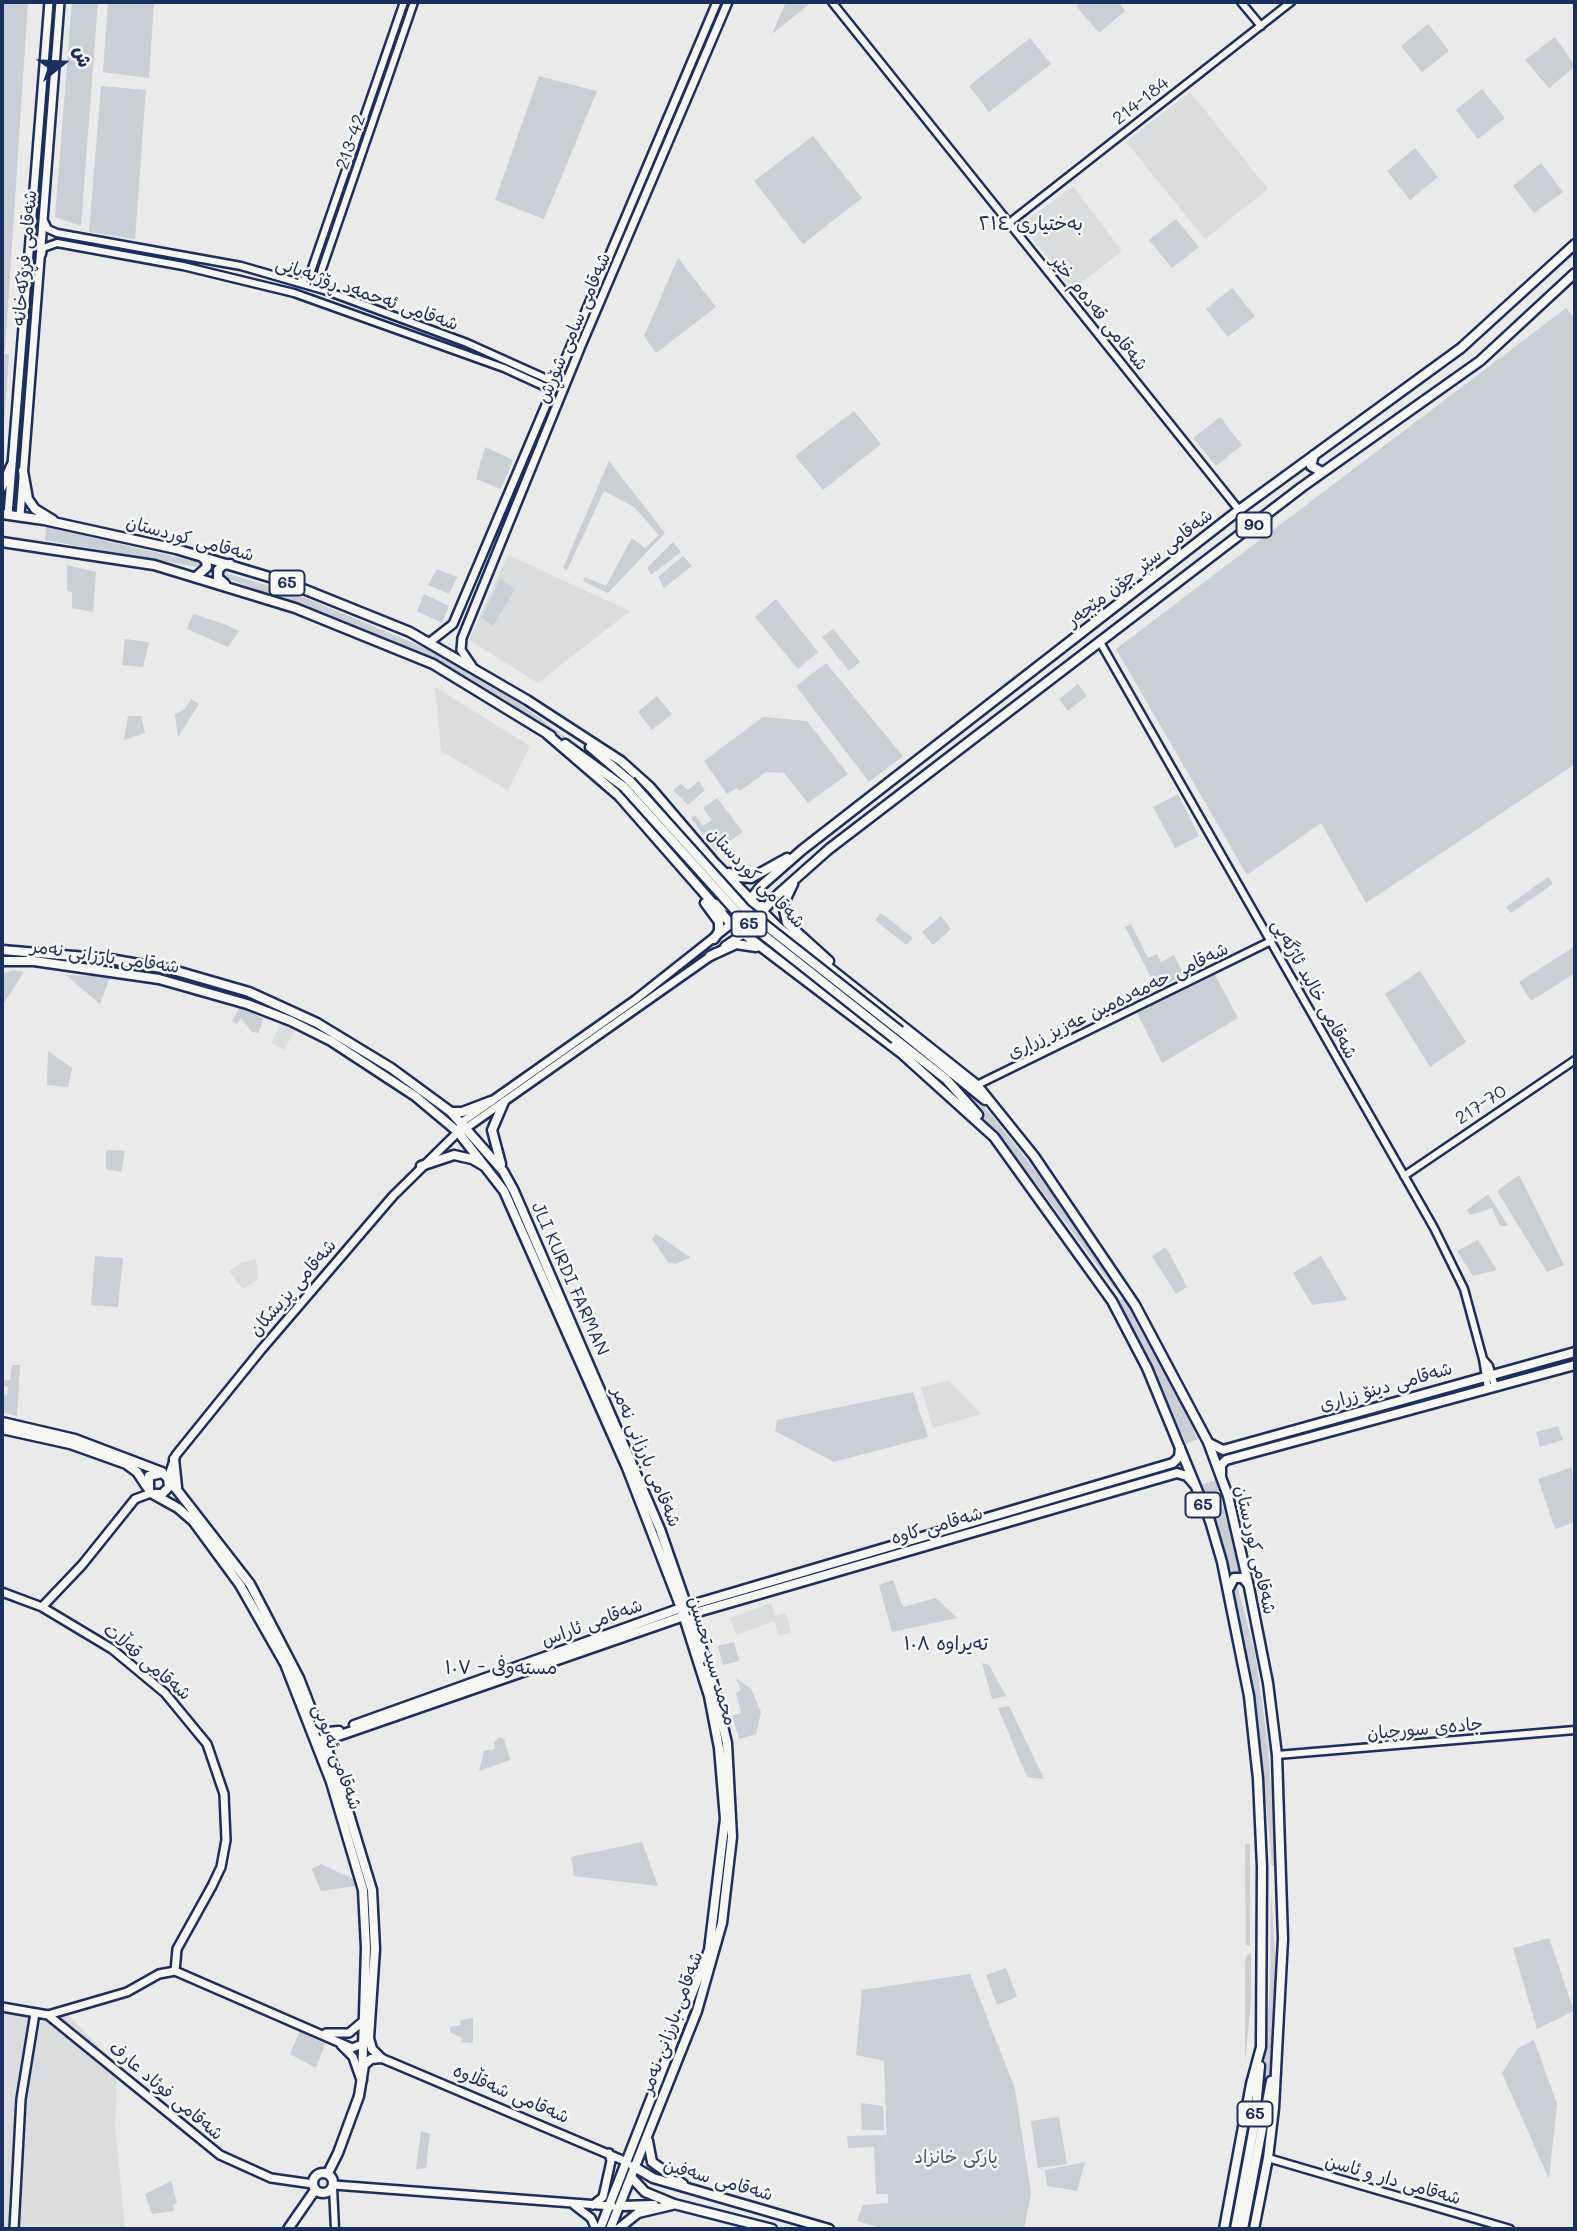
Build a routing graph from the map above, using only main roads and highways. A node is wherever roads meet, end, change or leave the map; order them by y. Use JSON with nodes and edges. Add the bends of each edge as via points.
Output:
{"nodes":[{"id":1,"x":48,"y":2,"type":"edge"},
{"id":2,"x":60,"y":2,"type":"edge"},
{"id":3,"x":717,"y":2,"type":"edge"},
{"id":4,"x":729,"y":2,"type":"edge"},
{"id":5,"x":615,"y":244,"type":"junction"},
{"id":6,"x":1575,"y":244,"type":"edge"},
{"id":7,"x":625,"y":249,"type":"junction"},
{"id":8,"x":1575,"y":273,"type":"edge"},
{"id":9,"x":1314,"y":455,"type":"junction"},
{"id":10,"x":11,"y":466,"type":"junction"},
{"id":11,"x":23,"y":471,"type":"junction"},
{"id":12,"x":1291,"y":472,"type":"junction"},
{"id":13,"x":1322,"y":472,"type":"junction"},
{"id":14,"x":2,"y":487,"type":"edge"},
{"id":15,"x":1302,"y":487,"type":"junction"},
{"id":16,"x":5,"y":515,"type":"edge"},
{"id":17,"x":20,"y":516,"type":"junction"},
{"id":18,"x":58,"y":523,"type":"junction"},
{"id":19,"x":2,"y":542,"type":"edge"},
{"id":20,"x":198,"y":555,"type":"junction"},
{"id":21,"x":230,"y":564,"type":"junction"},
{"id":22,"x":478,"y":565,"type":"junction"},
{"id":23,"x":489,"y":571,"type":"junction"},
{"id":24,"x":194,"y":576,"type":"junction"},
{"id":25,"x":226,"y":585,"type":"junction"},
{"id":26,"x":430,"y":642,"type":"junction"},
{"id":27,"x":472,"y":666,"type":"junction"},
{"id":28,"x":549,"y":714,"type":"junction"},
{"id":29,"x":547,"y":734,"type":"junction"},
{"id":30,"x":627,"y":784,"type":"junction"},
{"id":31,"x":802,"y":850,"type":"junction"},
{"id":32,"x":670,"y":855,"type":"junction"},
{"id":33,"x":717,"y":864,"type":"junction"},
{"id":34,"x":773,"y":875,"type":"junction"},
{"id":35,"x":795,"y":879,"type":"junction"},
{"id":36,"x":773,"y":899,"type":"junction"},
{"id":37,"x":708,"y":900,"type":"junction"},
{"id":38,"x":752,"y":907,"type":"junction"},
{"id":39,"x":750,"y":921,"type":"junction"},
{"id":40,"x":729,"y":927,"type":"junction"},
{"id":41,"x":778,"y":927,"type":"junction"},
{"id":42,"x":743,"y":934,"type":"junction"},
{"id":43,"x":714,"y":939,"type":"junction"},
{"id":44,"x":734,"y":940,"type":"junction"},
{"id":45,"x":763,"y":949,"type":"junction"},
{"id":46,"x":2,"y":950,"type":"edge"},
{"id":47,"x":710,"y":956,"type":"junction"},
{"id":48,"x":818,"y":960,"type":"junction"},
{"id":49,"x":2,"y":962,"type":"edge"},
{"id":50,"x":780,"y":963,"type":"junction"},
{"id":51,"x":851,"y":983,"type":"junction"},
{"id":52,"x":898,"y":1035,"type":"junction"},
{"id":53,"x":491,"y":1101,"type":"junction"},
{"id":54,"x":504,"y":1102,"type":"junction"},
{"id":55,"x":451,"y":1112,"type":"junction"},
{"id":56,"x":1005,"y":1119,"type":"junction"},
{"id":57,"x":465,"y":1126,"type":"junction"},
{"id":58,"x":458,"y":1132,"type":"junction"},
{"id":59,"x":994,"y":1136,"type":"junction"},
{"id":60,"x":421,"y":1166,"type":"junction"},
{"id":61,"x":503,"y":1171,"type":"junction"},
{"id":62,"x":493,"y":1173,"type":"junction"},
{"id":63,"x":514,"y":1191,"type":"joint"},
{"id":64,"x":1126,"y":1292,"type":"junction"},
{"id":65,"x":1112,"y":1301,"type":"junction"},
{"id":66,"x":1575,"y":1352,"type":"edge"},
{"id":67,"x":1575,"y":1366,"type":"edge"},
{"id":68,"x":597,"y":1380,"type":"joint"},
{"id":69,"x":2,"y":1423,"type":"edge"},
{"id":70,"x":2,"y":1429,"type":"edge"},
{"id":71,"x":1208,"y":1442,"type":"junction"},
{"id":72,"x":1180,"y":1448,"type":"junction"},
{"id":73,"x":1229,"y":1448,"type":"junction"},
{"id":74,"x":1233,"y":1458,"type":"junction"},
{"id":75,"x":174,"y":1459,"type":"junction"},
{"id":76,"x":1170,"y":1464,"type":"junction"},
{"id":77,"x":1221,"y":1474,"type":"junction"},
{"id":78,"x":1170,"y":1476,"type":"junction"},
{"id":79,"x":167,"y":1477,"type":"junction"},
{"id":80,"x":1195,"y":1484,"type":"junction"},
{"id":81,"x":177,"y":1490,"type":"junction"},
{"id":82,"x":150,"y":1492,"type":"junction"},
{"id":83,"x":800,"y":1578,"type":"junction"},
{"id":84,"x":1250,"y":1587,"type":"junction"},
{"id":85,"x":1228,"y":1589,"type":"junction"},
{"id":86,"x":2,"y":1592,"type":"edge"},
{"id":87,"x":42,"y":1606,"type":"junction"},
{"id":88,"x":687,"y":1611,"type":"junction"},
{"id":89,"x":317,"y":1725,"type":"junction"},
{"id":90,"x":328,"y":1751,"type":"junction"},
{"id":91,"x":169,"y":1967,"type":"junction"},
{"id":92,"x":2,"y":2007,"type":"edge"},
{"id":93,"x":35,"y":2013,"type":"junction"},
{"id":94,"x":48,"y":2015,"type":"junction"},
{"id":95,"x":362,"y":2022,"type":"junction"},
{"id":96,"x":316,"y":2030,"type":"junction"},
{"id":97,"x":369,"y":2036,"type":"junction"},
{"id":98,"x":338,"y":2042,"type":"junction"},
{"id":99,"x":361,"y":2046,"type":"junction"},
{"id":100,"x":1261,"y":2047,"type":"junction"},
{"id":101,"x":1276,"y":2049,"type":"junction"},
{"id":102,"x":380,"y":2058,"type":"junction"},
{"id":103,"x":362,"y":2080,"type":"junction"},
{"id":104,"x":648,"y":2136,"type":"junction"},
{"id":105,"x":609,"y":2153,"type":"junction"},
{"id":106,"x":627,"y":2162,"type":"junction"},
{"id":107,"x":635,"y":2168,"type":"junction"},
{"id":108,"x":328,"y":2173,"type":"junction"},
{"id":109,"x":653,"y":2178,"type":"junction"},
{"id":110,"x":631,"y":2179,"type":"junction"},
{"id":111,"x":1249,"y":2182,"type":"junction"},
{"id":112,"x":333,"y":2186,"type":"junction"},
{"id":113,"x":314,"y":2187,"type":"junction"},
{"id":114,"x":692,"y":2190,"type":"junction"},
{"id":115,"x":614,"y":2196,"type":"junction"},
{"id":116,"x":573,"y":2204,"type":"junction"},
{"id":117,"x":674,"y":2204,"type":"junction"},
{"id":118,"x":592,"y":2206,"type":"junction"},
{"id":119,"x":610,"y":2206,"type":"junction"},
{"id":120,"x":620,"y":2206,"type":"junction"},
{"id":121,"x":14,"y":2229,"type":"edge"},
{"id":122,"x":288,"y":2229,"type":"edge"},
{"id":123,"x":598,"y":2229,"type":"edge"},
{"id":124,"x":610,"y":2229,"type":"edge"},
{"id":125,"x":618,"y":2229,"type":"edge"},
{"id":126,"x":772,"y":2229,"type":"edge"},
{"id":127,"x":829,"y":2229,"type":"edge"},
{"id":128,"x":1226,"y":2229,"type":"edge"},
{"id":129,"x":1235,"y":2229,"type":"edge"},
{"id":130,"x":1243,"y":2229,"type":"edge"},
{"id":131,"x":1254,"y":2229,"type":"edge"}],
"edges":[{"from":1,"to":10,"type":"main road","name":"شەقامی فڕۆکەخانە"},
{"from":2,"to":11,"type":"main road","name":"شەقامی فڕۆکەخانە"},
{"from":3,"to":5,"type":"main road","name":"شەقامی سامی شۆڕش"},
{"from":4,"to":7,"type":"main road","name":"شەقامی سامی شۆڕش"},
{"from":5,"to":7,"type":"main road"},
{"from":5,"to":22,"type":"main road","name":"شەقامی سامی شۆڕش"},
{"from":6,"to":9,"type":"main road","name":"شەقامی سێر جۆن مێجەر","number":"90","via":[[1461,348]]},
{"from":7,"to":23,"type":"main road","name":"شەقامی سامی شۆڕش"},
{"from":8,"to":13,"type":"main road","name":"شەقامی سێر جۆن مێجەر","number":"90","via":[[1480,361]]},
{"from":9,"to":12,"type":"main road","name":"شەقامی سێر جۆن مێجەر","number":"90"},
{"from":9,"to":13,"type":"main road","via":[[1311,466]]},
{"from":10,"to":14,"type":"main road"},
{"from":10,"to":16,"type":"main road","name":"شەقامی فڕۆکەخانە"},
{"from":11,"to":17,"type":"main road","name":"شەقامی فڕۆکەخانە"},
{"from":11,"to":18,"type":"main road","via":[[35,509]]},
{"from":12,"to":15,"type":"main road","via":[[1303,475]]},
{"from":12,"to":31,"type":"main road","name":"شەقامی سێر جۆن مێجەر","number":"90"},
{"from":13,"to":15,"type":"main road","name":"شەقامی سێر جۆن مێجەر","number":"90"},
{"from":15,"to":35,"type":"main road","name":"شەقامی سێر جۆن مێجەر","number":"90"},
{"from":16,"to":17,"type":"main road","name":"شەقامی کوردستان","number":"65"},
{"from":17,"to":18,"type":"main road","name":"شەقامی کوردستان","number":"65"},
{"from":18,"to":20,"type":"main road","name":"شەقامی کوردستان","number":"65"},
{"from":19,"to":24,"type":"main road","name":"شەقامی کوردستان","number":"65","via":[[91,553]]},
{"from":20,"to":21,"type":"main road","name":"شەقامی کوردستان","number":"65"},
{"from":20,"to":24,"type":"main road","via":[[207,568]]},
{"from":21,"to":25,"type":"main road","via":[[217,574]]},
{"from":21,"to":26,"type":"main road","name":"شەقامی کوردستان","number":"65","via":[[286,582]]},
{"from":22,"to":23,"type":"main road","via":[[480,575]]},
{"from":22,"to":26,"type":"main road","name":"شەقامی سامی شۆڕش","via":[[453,624]]},
{"from":23,"to":27,"type":"main road","name":"شەقامی سامی شۆڕش","via":[[461,641],[462,652]]},
{"from":24,"to":25,"type":"main road","name":"شەقامی کوردستان","number":"65"},
{"from":25,"to":29,"type":"main road","name":"شەقامی کوردستان","number":"65","via":[[433,664]]},
{"from":26,"to":27,"type":"main road","name":"شەقامی کوردستان","number":"65"},
{"from":27,"to":28,"type":"main road","name":"شەقامی کوردستان","number":"65"},
{"from":28,"to":30,"type":"main road","name":"شەقامی کوردستان","number":"65"},
{"from":28,"to":33,"type":"main road","name":"شەقامی کوردستان","number":"65","via":[[631,770]]},
{"from":29,"to":30,"type":"main road","name":"شەقامی کوردستان","number":"65"},
{"from":29,"to":32,"type":"main road","name":"شەقامی کوردستان","number":"65","via":[[619,796]]},
{"from":30,"to":52,"type":"main road","name":"شەقامی کوردستان","number":"65","bridge":true,"via":[[745,909]]},
{"from":31,"to":33,"type":"main road","via":[[751,878],[736,877]]},
{"from":31,"to":34,"type":"main road","name":"شەقامی سێر جۆن مێجەر","number":"90"},
{"from":32,"to":33,"type":"main road","via":[[702,886],[717,879]]},
{"from":32,"to":37,"type":"main road","name":"شەقامی کوردستان","number":"65"},
{"from":32,"to":43,"type":"main road","via":[[718,920]]},
{"from":33,"to":38,"type":"main road","name":"شەقامی کوردستان","number":"65"},
{"from":34,"to":36,"type":"main road","via":[[760,894]]},
{"from":34,"to":38,"type":"main road","name":"شەقامی سێر جۆن مێجەر","number":"90","via":[[761,886]]},
{"from":35,"to":36,"type":"main road","name":"شەقامی سێر جۆن مێجەر","number":"90"},
{"from":35,"to":51,"type":"main road","via":[[783,905],[787,923]]},
{"from":36,"to":38,"type":"main road","name":"شەقامی سێر جۆن مێجەر","number":"90"},
{"from":37,"to":38,"type":"main road","via":[[723,907]]},
{"from":37,"to":40,"type":"main road","name":"شەقامی کوردستان","number":"65"},
{"from":38,"to":39,"type":"main road","name":"شەقامی سێر جۆن مێجەر","number":"90"},
{"from":38,"to":39,"type":"main road"},
{"from":38,"to":40,"type":"main road","name":"شەقامی سێر جۆن مێجەر","number":"90"},
{"from":38,"to":41,"type":"main road","name":"شەقامی کوردستان","number":"65"},
{"from":39,"to":40,"type":"main road"},
{"from":39,"to":41,"type":"main road"},
{"from":39,"to":42,"type":"main road","name":"شەقامی سێر جۆن مێجەر","number":"90"},
{"from":39,"to":50,"type":"main road","via":[[763,946]]},
{"from":40,"to":42,"type":"main road","name":"شەقامی کوردستان","number":"65"},
{"from":40,"to":43,"type":"main road","name":"شەقامی پزیشکان"},
{"from":40,"to":44,"type":"main road","via":[[734,929]]},
{"from":41,"to":48,"type":"main road","name":"شەقامی کوردستان","number":"65"},
{"from":42,"to":44,"type":"main road","name":"شەقامی پزیشکان"},
{"from":42,"to":45,"type":"main road","name":"شەقامی کوردستان","number":"65"},
{"from":43,"to":53,"type":"main road","name":"شەقامی پزیشکان"},
{"from":44,"to":47,"type":"main road","name":"شەقامی پزیشکان"},
{"from":45,"to":47,"type":"main road","via":[[738,943]]},
{"from":45,"to":50,"type":"main road","name":"شەقامی کوردستان","number":"65"},
{"from":46,"to":55,"type":"main road","name":"شەقامی بارزانی نەمر","via":[[110,959],[173,970],[249,992],[351,1043]]},
{"from":47,"to":54,"type":"main road","name":"شەقامی پزیشکان"},
{"from":48,"to":50,"type":"main road","via":[[787,939],[775,950]]},
{"from":48,"to":51,"type":"main road","name":"شەقامی کوردستان","number":"65"},
{"from":49,"to":58,"type":"main road","name":"شەقامی بارزانی نەمر","via":[[132,973],[247,1003],[331,1041],[415,1096]]},
{"from":50,"to":59,"type":"main road","name":"شەقامی کوردستان","number":"65","via":[[901,1053]]},
{"from":51,"to":56,"type":"main road","name":"شەقامی کوردستان","number":"65","via":[[977,1085]]},
{"from":52,"to":56,"type":"main road","name":"شەقامی کوردستان","number":"65"},
{"from":52,"to":59,"type":"main road","name":"شەقامی کوردستان","number":"65","via":[[970,1104]]},
{"from":53,"to":55,"type":"main road"},
{"from":53,"to":57,"type":"main road","name":"شەقامی پزیشکان"},
{"from":54,"to":57,"type":"main road","name":"شەقامی پزیشکان"},
{"from":54,"to":61,"type":"main road","via":[[492,1130]]},
{"from":55,"to":57,"type":"main road","name":"شەقامی بارزانی نەمر"},
{"from":56,"to":64,"type":"main road","name":"شەقامی کوردستان","number":"65"},
{"from":57,"to":58,"type":"main road","name":"شەقامی پزیشکان"},
{"from":57,"to":61,"type":"main road","name":"شەقامی بارزانی نەمر"},
{"from":58,"to":60,"type":"main road","name":"شەقامی پزیشکان"},
{"from":58,"to":62,"type":"main road","name":"محمد سید تحسین"},
{"from":59,"to":65,"type":"main road","name":"شەقامی کوردستان","number":"65"},
{"from":60,"to":62,"type":"main road","via":[[454,1155],[472,1158]]},
{"from":60,"to":75,"type":"main road","name":"شەقامی پزیشکان","via":[[261,1350]]},
{"from":61,"to":63,"type":"main road","name":"شەقامی بارزانی نەمر"},
{"from":62,"to":88,"type":"main road","name":"محمد سید تحسین"},
{"from":63,"to":68,"type":"main road","name":"JLI KURDI FARMAN"},
{"from":64,"to":65,"type":"main road"},
{"from":64,"to":71,"type":"main road","name":"شەقامی کوردستان","number":"65"},
{"from":65,"to":72,"type":"main road","name":"شەقامی کوردستان","number":"65","via":[[1147,1368]]},
{"from":66,"to":73,"type":"main road","name":"شەقامی دینۆ زراری"},
{"from":67,"to":74,"type":"main road","name":"شەقامی دینۆ زراری"},
{"from":68,"to":88,"type":"main road","name":"شەقامی بارزانی نەمر"},
{"from":69,"to":79,"type":"main road","via":[[75,1439],[147,1464]]},
{"from":70,"to":82,"type":"main road","name":"شەقامی ئەیوبی","via":[[70,1444],[126,1464],[138,1472]]},
{"from":71,"to":73,"type":"main road","via":[[1219,1450]]},
{"from":71,"to":77,"type":"main road","name":"شەقامی کوردستان","number":"65"},
{"from":72,"to":76,"type":"main road","via":[[1179,1457]]},
{"from":72,"to":80,"type":"main road","name":"شەقامی کوردستان","number":"65"},
{"from":73,"to":74,"type":"main road"},
{"from":74,"to":77,"type":"main road","via":[[1223,1462]]},
{"from":75,"to":79,"type":"main road","name":"شەقامی پزیشکان"},
{"from":75,"to":81,"type":"main road"},
{"from":76,"to":78,"type":"main road"},
{"from":76,"to":83,"type":"main road","name":"شەقامی کاوە"},
{"from":77,"to":84,"type":"main road","name":"شەقامی کوردستان","number":"65"},
{"from":78,"to":80,"type":"main road","via":[[1182,1474]]},
{"from":78,"to":83,"type":"main road","name":"شەقامی کاوە"},
{"from":79,"to":81,"type":"main road","name":"شەقامی ئەیوبی"},
{"from":79,"to":82,"type":"main road","via":[[166,1492]]},
{"from":79,"to":82,"type":"main road","via":[[157,1472],[150,1475]]},
{"from":80,"to":85,"type":"main road","name":"شەقامی کوردستان","number":"65"},
{"from":81,"to":89,"type":"main road","name":"شەقامی ئەیوبی","via":[[250,1584],[291,1661]]},
{"from":82,"to":87,"type":"main road","via":[[134,1500]]},
{"from":82,"to":95,"type":"main road","name":"شەقامی ئەیوبی","via":[[186,1514],[233,1575],[285,1664],[306,1714],[363,1889]]},
{"from":83,"to":88,"type":"main road","name":"شەقامی کاوە"},
{"from":84,"to":85,"type":"main road","via":[[1239,1577]]},
{"from":84,"to":101,"type":"main road","name":"شەقامی کوردستان","number":"65","via":[[1277,1755],[1283,1939]]},
{"from":85,"to":100,"type":"main road","name":"شەقامی کوردستان","number":"65","via":[[1249,1696],[1258,1779]]},
{"from":86,"to":87,"type":"main road","name":"شەقامی قەڵات"},
{"from":87,"to":91,"type":"main road","name":"شەقامی قەڵات","via":[[112,1649],[165,1692],[195,1726],[217,1766],[227,1819],[220,1867]]},
{"from":88,"to":89,"type":"main road","name":"شەقامی ئاراس","via":[[333,1732]]},
{"from":88,"to":90,"type":"main road","name":"شەقامی ئاراس","via":[[331,1739]]},
{"from":88,"to":104,"type":"main road","name":"شەقامی بارزانی نەمر","via":[[727,1744],[732,1837],[722,1923],[707,1984]]},
{"from":88,"to":106,"type":"main road","name":"محمد سید تحسین","via":[[719,1748],[725,1819],[720,1878],[709,1950]]},
{"from":89,"to":90,"type":"main road","name":"شەقامی ئەیوبی"},
{"from":90,"to":97,"type":"main road","name":"شەقامی ئەیوبی","via":[[372,1889],[375,1949]]},
{"from":91,"to":94,"type":"main road","via":[[127,1992]]},
{"from":91,"to":96,"type":"main road"},
{"from":92,"to":93,"type":"main road"},
{"from":93,"to":94,"type":"main road"},
{"from":93,"to":121,"type":"main road","via":[[21,2099]]},
{"from":94,"to":113,"type":"main road","name":"شەقامی فوئاد عارف","via":[[220,2155],[271,2178]]},
{"from":95,"to":96,"type":"main road","via":[[343,2035]]},
{"from":95,"to":99,"type":"main road","name":"شەقامی ئەیوبی"},
{"from":96,"to":98,"type":"main road"},
{"from":97,"to":99,"type":"main road"},
{"from":97,"to":102,"type":"main road"},
{"from":98,"to":99,"type":"main road","via":[[352,2048]]},
{"from":98,"to":103,"type":"main road","via":[[352,2055]]},
{"from":99,"to":103,"type":"main road","name":"شەقامی ئەیوبی"},
{"from":100,"to":111,"type":"main road","name":"شەقامی کوردستان","number":"65"},
{"from":100,"to":128,"type":"main road","name":"شەقامی کوردستان","number":"65"},
{"from":101,"to":111,"type":"main road","name":"شەقامی کوردستان","number":"65"},
{"from":101,"to":131,"type":"main road","name":"شەقامی کوردستان","number":"65","via":[[1268,2158]]},
{"from":102,"to":103,"type":"main road","via":[[366,2062]]},
{"from":102,"to":105,"type":"main road","name":"شەقامی شەقڵاوە"},
{"from":103,"to":108,"type":"main road"},
{"from":104,"to":107,"type":"main road","name":"شەقامی بارزانی نەمر"},
{"from":104,"to":114,"type":"main road","via":[[648,2153],[655,2165]]},
{"from":105,"to":106,"type":"main road","name":"شەقامی شەقڵاوە"},
{"from":105,"to":118,"type":"main road","via":[[603,2197]]},
{"from":106,"to":107,"type":"main road","name":"شەقامی سەفین"},
{"from":106,"to":110,"type":"main road"},
{"from":106,"to":115,"type":"main road","name":"محمد سید تحسین"},
{"from":107,"to":109,"type":"main road","name":"شەقامی سەفین"},
{"from":107,"to":110,"type":"main road","name":"شەقامی بارزانی نەمر"},
{"from":108,"to":112,"type":"main road"},
{"from":108,"to":113,"type":"main road","via":[[316,2176]]},
{"from":109,"to":110,"type":"main road"},
{"from":109,"to":114,"type":"main road","name":"شەقامی سەفین"},
{"from":110,"to":115,"type":"main road"},
{"from":110,"to":117,"type":"main road","name":"شەقامی سەفین","via":[[645,2192]]},
{"from":110,"to":120,"type":"main road","name":"شەقامی بارزانی نەمر"},
{"from":111,"to":129,"type":"main road","name":"شەقامی کوردستان","number":"65"},
{"from":111,"to":130,"type":"main road","name":"شەقامی کوردستان","number":"65"},
{"from":112,"to":113,"type":"main road","via":[[326,2194]]},
{"from":112,"to":116,"type":"main road"},
{"from":113,"to":122,"type":"main road"},
{"from":114,"to":127,"type":"main road","name":"شەقامی سەفین"},
{"from":115,"to":119,"type":"main road","name":"محمد سید تحسین"},
{"from":116,"to":118,"type":"main road"},
{"from":116,"to":123,"type":"main road"},
{"from":117,"to":120,"type":"main road","name":"شەقامی سەفین"},
{"from":117,"to":125,"type":"main road","via":[[638,2213]]},
{"from":117,"to":126,"type":"main road","name":"شەقامی سەفین"},
{"from":118,"to":119,"type":"main road"},
{"from":119,"to":120,"type":"main road"},
{"from":119,"to":123,"type":"main road","name":"محمد سید تحسین"},
{"from":120,"to":124,"type":"main road","name":"شەقامی بارزانی نەمر"}]}
